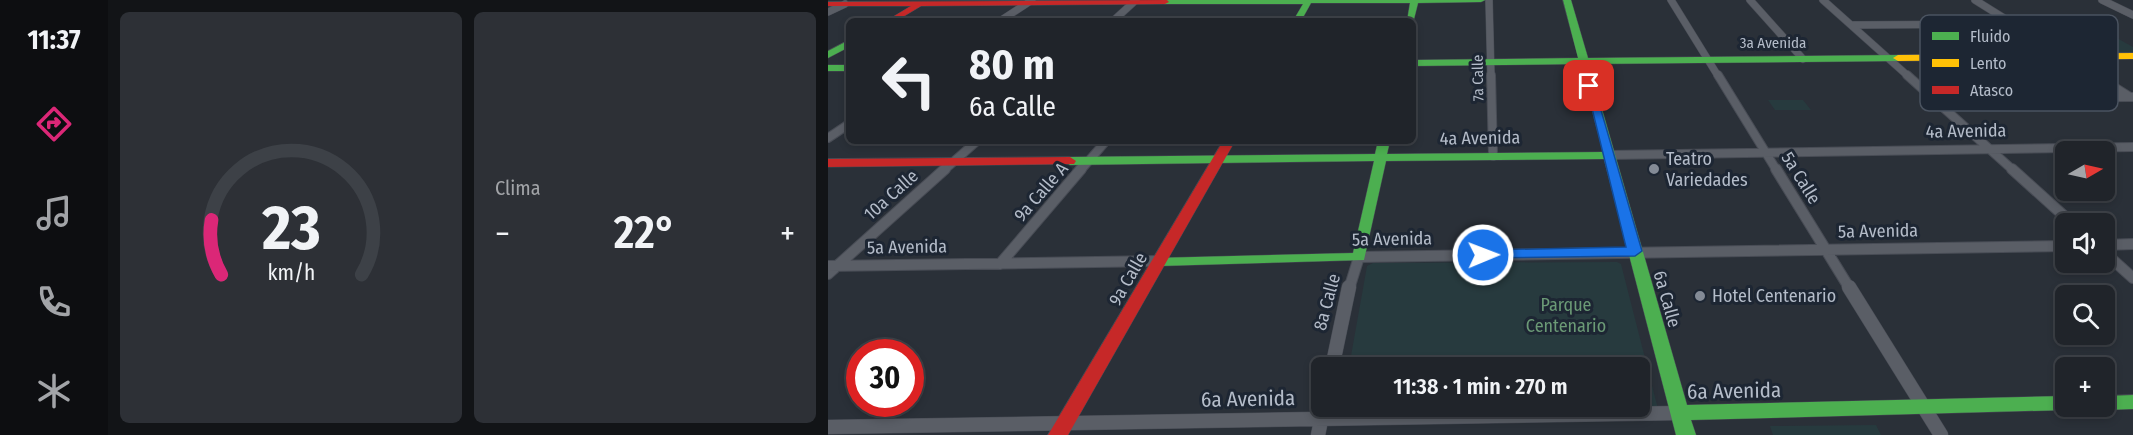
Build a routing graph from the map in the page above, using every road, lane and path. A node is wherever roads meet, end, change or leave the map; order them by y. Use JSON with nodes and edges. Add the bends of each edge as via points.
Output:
{"nodes":[{"id":1,"x":1415,"y":0,"type":"edge"},
{"id":2,"x":1480,"y":0,"type":"edge"},
{"id":3,"x":1489,"y":0,"type":"edge"},
{"id":4,"x":1567,"y":0,"type":"edge"},
{"id":5,"x":1671,"y":0,"type":"edge"},
{"id":6,"x":1750,"y":0,"type":"edge"},
{"id":7,"x":1823,"y":0,"type":"edge"},
{"id":8,"x":1975,"y":0,"type":"edge"},
{"id":9,"x":2102,"y":0,"type":"edge"},
{"id":10,"x":1030,"y":1,"type":"edge"},
{"id":11,"x":1135,"y":1,"type":"edge"},
{"id":12,"x":1222,"y":1,"type":"edge"},
{"id":13,"x":1309,"y":1,"type":"edge"},
{"id":14,"x":924,"y":2,"type":"edge"},
{"id":15,"x":828,"y":4,"type":"edge"},
{"id":16,"x":845,"y":4,"type":"junction"},
{"id":17,"x":828,"y":12,"type":"edge"},
{"id":18,"x":1999,"y":15,"type":"edge"},
{"id":19,"x":2133,"y":15,"type":"edge"},
{"id":20,"x":895,"y":18,"type":"edge"},
{"id":21,"x":1004,"y":18,"type":"edge"},
{"id":22,"x":1116,"y":18,"type":"edge"},
{"id":23,"x":1299,"y":18,"type":"edge"},
{"id":24,"x":1412,"y":18,"type":"edge"},
{"id":25,"x":1920,"y":25,"type":"edge"},
{"id":26,"x":1853,"y":26,"type":"junction"},
{"id":27,"x":846,"y":46,"type":"edge"},
{"id":28,"x":828,"y":55,"type":"edge"},
{"id":29,"x":2118,"y":56,"type":"edge"},
{"id":30,"x":2133,"y":56,"type":"edge"},
{"id":31,"x":1889,"y":58,"type":"junction"},
{"id":32,"x":1920,"y":58,"type":"edge"},
{"id":33,"x":1803,"y":59,"type":"junction"},
{"id":34,"x":1708,"y":60,"type":"junction"},
{"id":35,"x":1582,"y":61,"type":"junction"},
{"id":36,"x":1491,"y":62,"type":"junction"},
{"id":37,"x":1416,"y":63,"type":"edge"},
{"id":38,"x":828,"y":68,"type":"edge"},
{"id":39,"x":846,"y":68,"type":"edge"},
{"id":40,"x":1920,"y":86,"type":"edge"},
{"id":41,"x":2118,"y":89,"type":"edge"},
{"id":42,"x":2132,"y":98,"type":"edge"},
{"id":43,"x":1948,"y":111,"type":"edge"},
{"id":44,"x":846,"y":125,"type":"edge"},
{"id":45,"x":828,"y":138,"type":"edge"},
{"id":46,"x":974,"y":144,"type":"edge"},
{"id":47,"x":1103,"y":144,"type":"edge"},
{"id":48,"x":1227,"y":144,"type":"edge"},
{"id":49,"x":1383,"y":144,"type":"edge"},
{"id":50,"x":2133,"y":147,"type":"edge"},
{"id":51,"x":1990,"y":149,"type":"junction"},
{"id":52,"x":1766,"y":153,"type":"junction"},
{"id":53,"x":1609,"y":155,"type":"junction"},
{"id":54,"x":1493,"y":156,"type":"junction"},
{"id":55,"x":1381,"y":158,"type":"junction"},
{"id":56,"x":1219,"y":159,"type":"junction"},
{"id":57,"x":1090,"y":160,"type":"junction"},
{"id":58,"x":954,"y":161,"type":"junction"},
{"id":59,"x":828,"y":163,"type":"edge"},
{"id":60,"x":2061,"y":213,"type":"edge"},
{"id":61,"x":2133,"y":244,"type":"edge"},
{"id":62,"x":2115,"y":245,"type":"edge"},
{"id":63,"x":2055,"y":246,"type":"edge"},
{"id":64,"x":1826,"y":250,"type":"junction"},
{"id":65,"x":1635,"y":251,"type":"junction"},
{"id":66,"x":1359,"y":257,"type":"junction"},
{"id":67,"x":1160,"y":261,"type":"junction"},
{"id":68,"x":2115,"y":262,"type":"edge"},
{"id":69,"x":1000,"y":264,"type":"junction"},
{"id":70,"x":833,"y":266,"type":"edge"},
{"id":71,"x":828,"y":274,"type":"edge"},
{"id":72,"x":2133,"y":278,"type":"edge"},
{"id":73,"x":1334,"y":357,"type":"edge"},
{"id":74,"x":2115,"y":402,"type":"edge"},
{"id":75,"x":2133,"y":402,"type":"edge"},
{"id":76,"x":2055,"y":404,"type":"edge"},
{"id":77,"x":1923,"y":407,"type":"junction"},
{"id":78,"x":1650,"y":413,"type":"edge"},
{"id":79,"x":1680,"y":413,"type":"junction"},
{"id":80,"x":1311,"y":414,"type":"edge"},
{"id":81,"x":1321,"y":417,"type":"edge"},
{"id":82,"x":828,"y":427,"type":"edge"},
{"id":83,"x":1062,"y":429,"type":"edge"},
{"id":84,"x":1318,"y":435,"type":"edge"},
{"id":85,"x":1686,"y":435,"type":"edge"},
{"id":86,"x":1941,"y":435,"type":"edge"}],
"edges":[{"from":1,"to":2,"type":"main road"},
{"from":1,"to":13,"type":"main road"},
{"from":1,"to":24,"type":"main road"},
{"from":3,"to":36,"type":"street","name":"7a Calle"},
{"from":4,"to":35,"type":"main road","name":"6a Calle"},
{"from":5,"to":34,"type":"street","name":"5a Calle"},
{"from":6,"to":33,"type":"street"},
{"from":7,"to":26,"type":"street"},
{"from":8,"to":18,"type":"street"},
{"from":9,"to":19,"type":"street"},
{"from":10,"to":11,"type":"main road"},
{"from":10,"to":14,"type":"main road"},
{"from":10,"to":21,"type":"street"},
{"from":11,"to":12,"type":"main road"},
{"from":11,"to":22,"type":"street"},
{"from":12,"to":13,"type":"main road"},
{"from":13,"to":23,"type":"main road"},
{"from":14,"to":16,"type":"main road"},
{"from":14,"to":20,"type":"main road"},
{"from":15,"to":16,"type":"main road"},
{"from":16,"to":17,"type":"street"},
{"from":25,"to":26,"type":"street"},
{"from":26,"to":31,"type":"street"},
{"from":27,"to":28,"type":"main road"},
{"from":29,"to":30,"type":"main road","name":"3a Avenida"},
{"from":31,"to":32,"type":"main road","name":"3a Avenida"},
{"from":31,"to":33,"type":"main road","name":"3a Avenida"},
{"from":31,"to":40,"type":"street"},
{"from":33,"to":34,"type":"main road","name":"3a Avenida"},
{"from":34,"to":35,"type":"main road","name":"3a Avenida"},
{"from":34,"to":52,"type":"street","name":"5a Calle"},
{"from":35,"to":36,"type":"main road","name":"3a Avenida"},
{"from":35,"to":53,"type":"main road","name":"6a Calle"},
{"from":36,"to":37,"type":"main road","name":"3a Avenida"},
{"from":36,"to":54,"type":"street","name":"7a Calle"},
{"from":38,"to":39,"type":"main road"},
{"from":41,"to":42,"type":"street"},
{"from":43,"to":51,"type":"street"},
{"from":44,"to":45,"type":"street"},
{"from":46,"to":58,"type":"street","name":"10a Calle"},
{"from":47,"to":57,"type":"street","name":"9a Calle A"},
{"from":48,"to":56,"type":"main road","name":"9a Calle"},
{"from":49,"to":55,"type":"main road","name":"8a Calle"},
{"from":50,"to":51,"type":"street","name":"4a Avenida"},
{"from":51,"to":52,"type":"street","name":"4a Avenida"},
{"from":51,"to":60,"type":"street"},
{"from":52,"to":53,"type":"street","name":"4a Avenida"},
{"from":52,"to":64,"type":"street","name":"5a Calle"},
{"from":53,"to":54,"type":"main road","name":"4a Avenida"},
{"from":53,"to":65,"type":"main road","name":"6a Calle"},
{"from":54,"to":55,"type":"main road","name":"4a Avenida"},
{"from":55,"to":56,"type":"main road","name":"4a Avenida"},
{"from":55,"to":66,"type":"main road","name":"8a Calle"},
{"from":56,"to":57,"type":"main road","name":"4a Avenida"},
{"from":56,"to":67,"type":"main road","name":"9a Calle"},
{"from":57,"to":58,"type":"main road","name":"4a Avenida"},
{"from":57,"to":69,"type":"street","name":"9a Calle A"},
{"from":58,"to":59,"type":"main road","name":"4a Avenida"},
{"from":58,"to":70,"type":"street","name":"10a Calle"},
{"from":61,"to":62,"type":"street"},
{"from":63,"to":64,"type":"street","name":"5a Avenida"},
{"from":64,"to":65,"type":"street","name":"5a Avenida"},
{"from":64,"to":77,"type":"street","name":"5a Calle"},
{"from":65,"to":66,"type":"street","name":"5a Avenida"},
{"from":65,"to":79,"type":"main road","name":"6a Calle"},
{"from":66,"to":67,"type":"main road","name":"5a Avenida"},
{"from":66,"to":73,"type":"street","name":"8a Calle"},
{"from":67,"to":69,"type":"street","name":"5a Avenida"},
{"from":67,"to":83,"type":"main road","name":"9a Calle"},
{"from":68,"to":72,"type":"street"},
{"from":69,"to":70,"type":"street","name":"5a Avenida"},
{"from":70,"to":71,"type":"street","name":"10a Calle"},
{"from":74,"to":75,"type":"main road"},
{"from":76,"to":77,"type":"main road","name":"6a Avenida"},
{"from":77,"to":79,"type":"main road","name":"6a Avenida"},
{"from":77,"to":86,"type":"street","name":"5a Calle"},
{"from":78,"to":79,"type":"street","name":"6a Avenida"},
{"from":79,"to":85,"type":"main road","name":"6a Calle"},
{"from":80,"to":83,"type":"street","name":"6a Avenida"},
{"from":81,"to":84,"type":"street"},
{"from":82,"to":83,"type":"street","name":"6a Avenida"}]}
